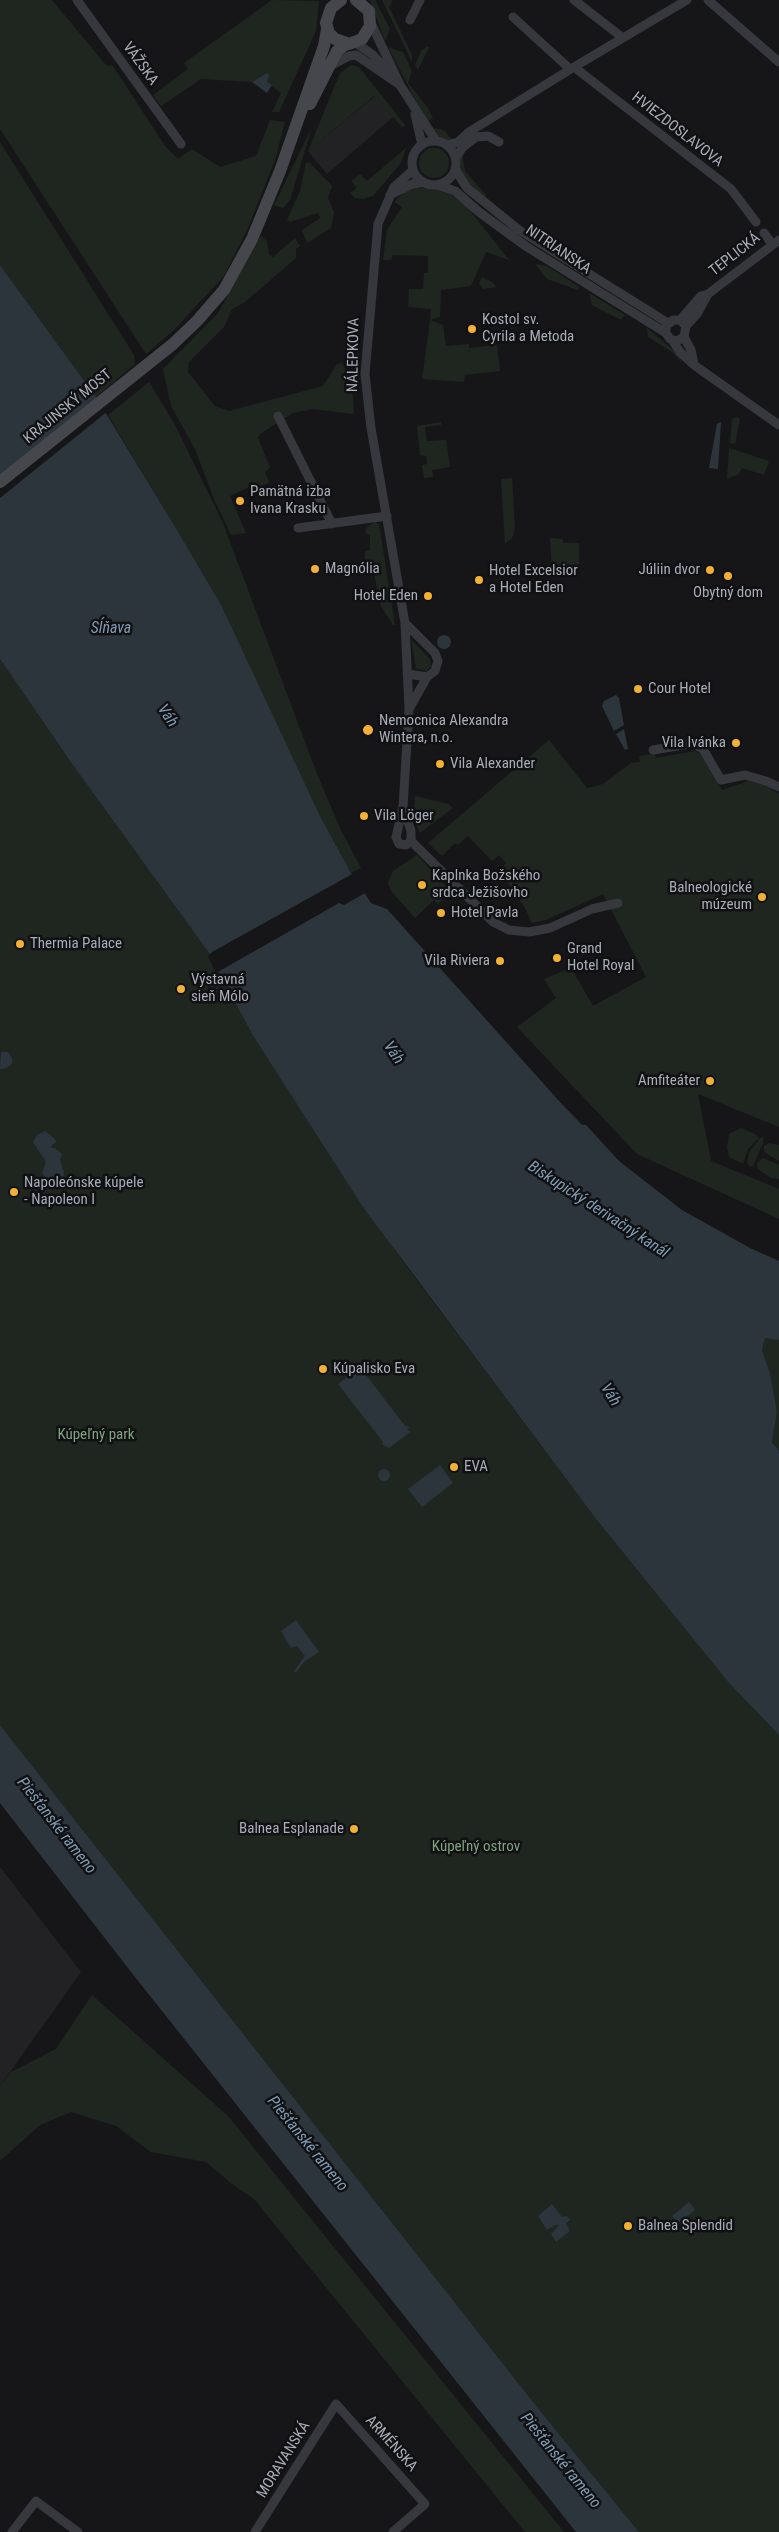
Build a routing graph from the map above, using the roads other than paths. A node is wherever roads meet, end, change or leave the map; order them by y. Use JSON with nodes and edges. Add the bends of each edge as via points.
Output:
{"nodes":[{"id":1,"x":77,"y":0,"type":"edge"},
{"id":2,"x":341,"y":0,"type":"edge"},
{"id":3,"x":420,"y":0,"type":"edge"},
{"id":4,"x":574,"y":0,"type":"edge"},
{"id":5,"x":687,"y":0,"type":"edge"},
{"id":6,"x":708,"y":0,"type":"edge"},
{"id":7,"x":361,"y":2,"type":"edge"},
{"id":8,"x":327,"y":6,"type":"edge"},
{"id":9,"x":513,"y":17,"type":"dead end"},
{"id":10,"x":410,"y":20,"type":"dead end"},
{"id":11,"x":371,"y":23,"type":"junction"},
{"id":12,"x":328,"y":29,"type":"junction"},
{"id":13,"x":623,"y":38,"type":"junction"},
{"id":14,"x":351,"y":43,"type":"junction"},
{"id":15,"x":779,"y":62,"type":"edge"},
{"id":16,"x":327,"y":67,"type":"junction"},
{"id":17,"x":572,"y":68,"type":"junction"},
{"id":18,"x":400,"y":85,"type":"junction"},
{"id":19,"x":415,"y":111,"type":"junction"},
{"id":20,"x":477,"y":128,"type":"junction"},
{"id":21,"x":436,"y":141,"type":"junction"},
{"id":22,"x":181,"y":144,"type":"dead end"},
{"id":23,"x":422,"y":145,"type":"junction"},
{"id":24,"x":447,"y":145,"type":"junction"},
{"id":25,"x":290,"y":147,"type":"junction"},
{"id":26,"x":456,"y":158,"type":"junction"},
{"id":27,"x":456,"y":169,"type":"junction"},
{"id":28,"x":413,"y":170,"type":"junction"},
{"id":29,"x":423,"y":182,"type":"junction"},
{"id":30,"x":438,"y":185,"type":"junction"},
{"id":31,"x":390,"y":196,"type":"junction"},
{"id":32,"x":756,"y":222,"type":"dead end"},
{"id":33,"x":764,"y":233,"type":"dead end"},
{"id":34,"x":775,"y":242,"type":"edge"},
{"id":35,"x":668,"y":323,"type":"junction"},
{"id":36,"x":683,"y":323,"type":"junction"},
{"id":37,"x":666,"y":333,"type":"junction"},
{"id":38,"x":684,"y":337,"type":"junction"},
{"id":39,"x":673,"y":341,"type":"junction"},
{"id":40,"x":694,"y":365,"type":"junction"},
{"id":41,"x":278,"y":416,"type":"dead end"},
{"id":42,"x":779,"y":425,"type":"edge"},
{"id":43,"x":0,"y":482,"type":"edge"},
{"id":44,"x":387,"y":516,"type":"junction"},
{"id":45,"x":332,"y":524,"type":"junction"},
{"id":46,"x":298,"y":528,"type":"dead end"},
{"id":47,"x":405,"y":628,"type":"junction"},
{"id":48,"x":408,"y":674,"type":"junction"},
{"id":49,"x":427,"y":677,"type":"junction"},
{"id":50,"x":409,"y":709,"type":"junction"},
{"id":51,"x":653,"y":750,"type":"dead end"},
{"id":52,"x":779,"y":787,"type":"edge"},
{"id":53,"x":403,"y":807,"type":"junction"},
{"id":54,"x":411,"y":841,"type":"junction"},
{"id":55,"x":618,"y":903,"type":"dead end"},
{"id":56,"x":336,"y":2404,"type":"joint"},
{"id":57,"x":12,"y":2532,"type":"edge"},
{"id":58,"x":78,"y":2532,"type":"edge"},
{"id":59,"x":255,"y":2532,"type":"edge"},
{"id":60,"x":393,"y":2532,"type":"edge"}],
"edges":[{"from":1,"to":22,"type":"street","name":"VÁŽSKA"},
{"from":2,"to":8,"type":"main road"},
{"from":3,"to":10,"type":"street"},
{"from":4,"to":13,"type":"street"},
{"from":5,"to":13,"type":"street"},
{"from":6,"to":15,"type":"street"},
{"from":7,"to":11,"type":"main road","via":[[369,11]]},
{"from":8,"to":12,"type":"main road"},
{"from":9,"to":17,"type":"street","name":"HVIEZDOSLAVOVA"},
{"from":11,"to":14,"type":"main road","via":[[365,36]]},
{"from":11,"to":18,"type":"street"},
{"from":12,"to":14,"type":"main road","via":[[335,39]]},
{"from":12,"to":25,"type":"main road"},
{"from":13,"to":17,"type":"street"},
{"from":14,"to":16,"type":"main road","via":[[337,51]]},
{"from":14,"to":18,"type":"street","via":[[373,55]]},
{"from":16,"to":18,"type":"street","via":[[356,55]]},
{"from":16,"to":25,"type":"main road"},
{"from":17,"to":20,"type":"street"},
{"from":17,"to":32,"type":"street","name":"HVIEZDOSLAVOVA","via":[[731,188]]},
{"from":18,"to":19,"type":"street"},
{"from":19,"to":21,"type":"street"},
{"from":19,"to":23,"type":"street"},
{"from":20,"to":24,"type":"street","via":[[458,142]]},
{"from":20,"to":26,"type":"street","via":[[492,133],[499,142],[488,136],[476,137],[462,148]]},
{"from":21,"to":23,"type":"street"},
{"from":21,"to":24,"type":"street"},
{"from":23,"to":28,"type":"street","via":[[413,156]]},
{"from":24,"to":26,"type":"street"},
{"from":25,"to":43,"type":"main road","name":"KRAJINSKÝ MOST","via":[[252,239],[231,278],[198,321]]},
{"from":26,"to":27,"type":"street"},
{"from":27,"to":30,"type":"street","via":[[451,178]]},
{"from":27,"to":35,"type":"street","name":"NITRIANSKA","via":[[467,188],[518,230]]},
{"from":28,"to":29,"type":"street"},
{"from":28,"to":31,"type":"street","name":"NÁLEPKOVA","via":[[398,182]]},
{"from":29,"to":30,"type":"street","name":"NITRIANSKA"},
{"from":29,"to":31,"type":"street"},
{"from":30,"to":37,"type":"street","name":"NITRIANSKA","via":[[455,191],[527,248]]},
{"from":31,"to":44,"type":"street","name":"NÁLEPKOVA","via":[[378,224],[365,366],[371,428]]},
{"from":33,"to":34,"type":"street"},
{"from":34,"to":36,"type":"street","name":"TEPLICKÁ","via":[[708,294],[697,314]]},
{"from":35,"to":36,"type":"street","via":[[673,320]]},
{"from":35,"to":37,"type":"street"},
{"from":36,"to":38,"type":"street"},
{"from":37,"to":39,"type":"street","name":"NITRIANSKA"},
{"from":38,"to":39,"type":"street"},
{"from":38,"to":40,"type":"street"},
{"from":39,"to":40,"type":"street","name":"NITRIANSKA"},
{"from":40,"to":42,"type":"street","name":"NITRIANSKA"},
{"from":41,"to":45,"type":"street"},
{"from":44,"to":45,"type":"street"},
{"from":44,"to":47,"type":"street","name":"NÁLEPKOVA"},
{"from":45,"to":46,"type":"street"},
{"from":47,"to":48,"type":"street","name":"NÁLEPKOVA"},
{"from":47,"to":49,"type":"street","via":[[437,656],[437,666]]},
{"from":48,"to":49,"type":"street"},
{"from":48,"to":50,"type":"street","name":"NÁLEPKOVA"},
{"from":49,"to":50,"type":"street"},
{"from":50,"to":53,"type":"street","name":"NÁLEPKOVA"},
{"from":51,"to":52,"type":"street","via":[[696,745],[703,749],[721,780],[745,775]]},
{"from":53,"to":54,"type":"street"},
{"from":53,"to":54,"type":"street","name":"NÁLEPKOVA","via":[[397,842],[403,845]]},
{"from":54,"to":55,"type":"street","via":[[493,922],[509,930],[529,932],[550,928],[592,909]]},
{"from":56,"to":59,"type":"street","name":"MORAVANSKÁ"},
{"from":56,"to":60,"type":"street","name":"ARMÉNSKA","via":[[425,2504]]},
{"from":57,"to":58,"type":"street","via":[[36,2501]]}]}
